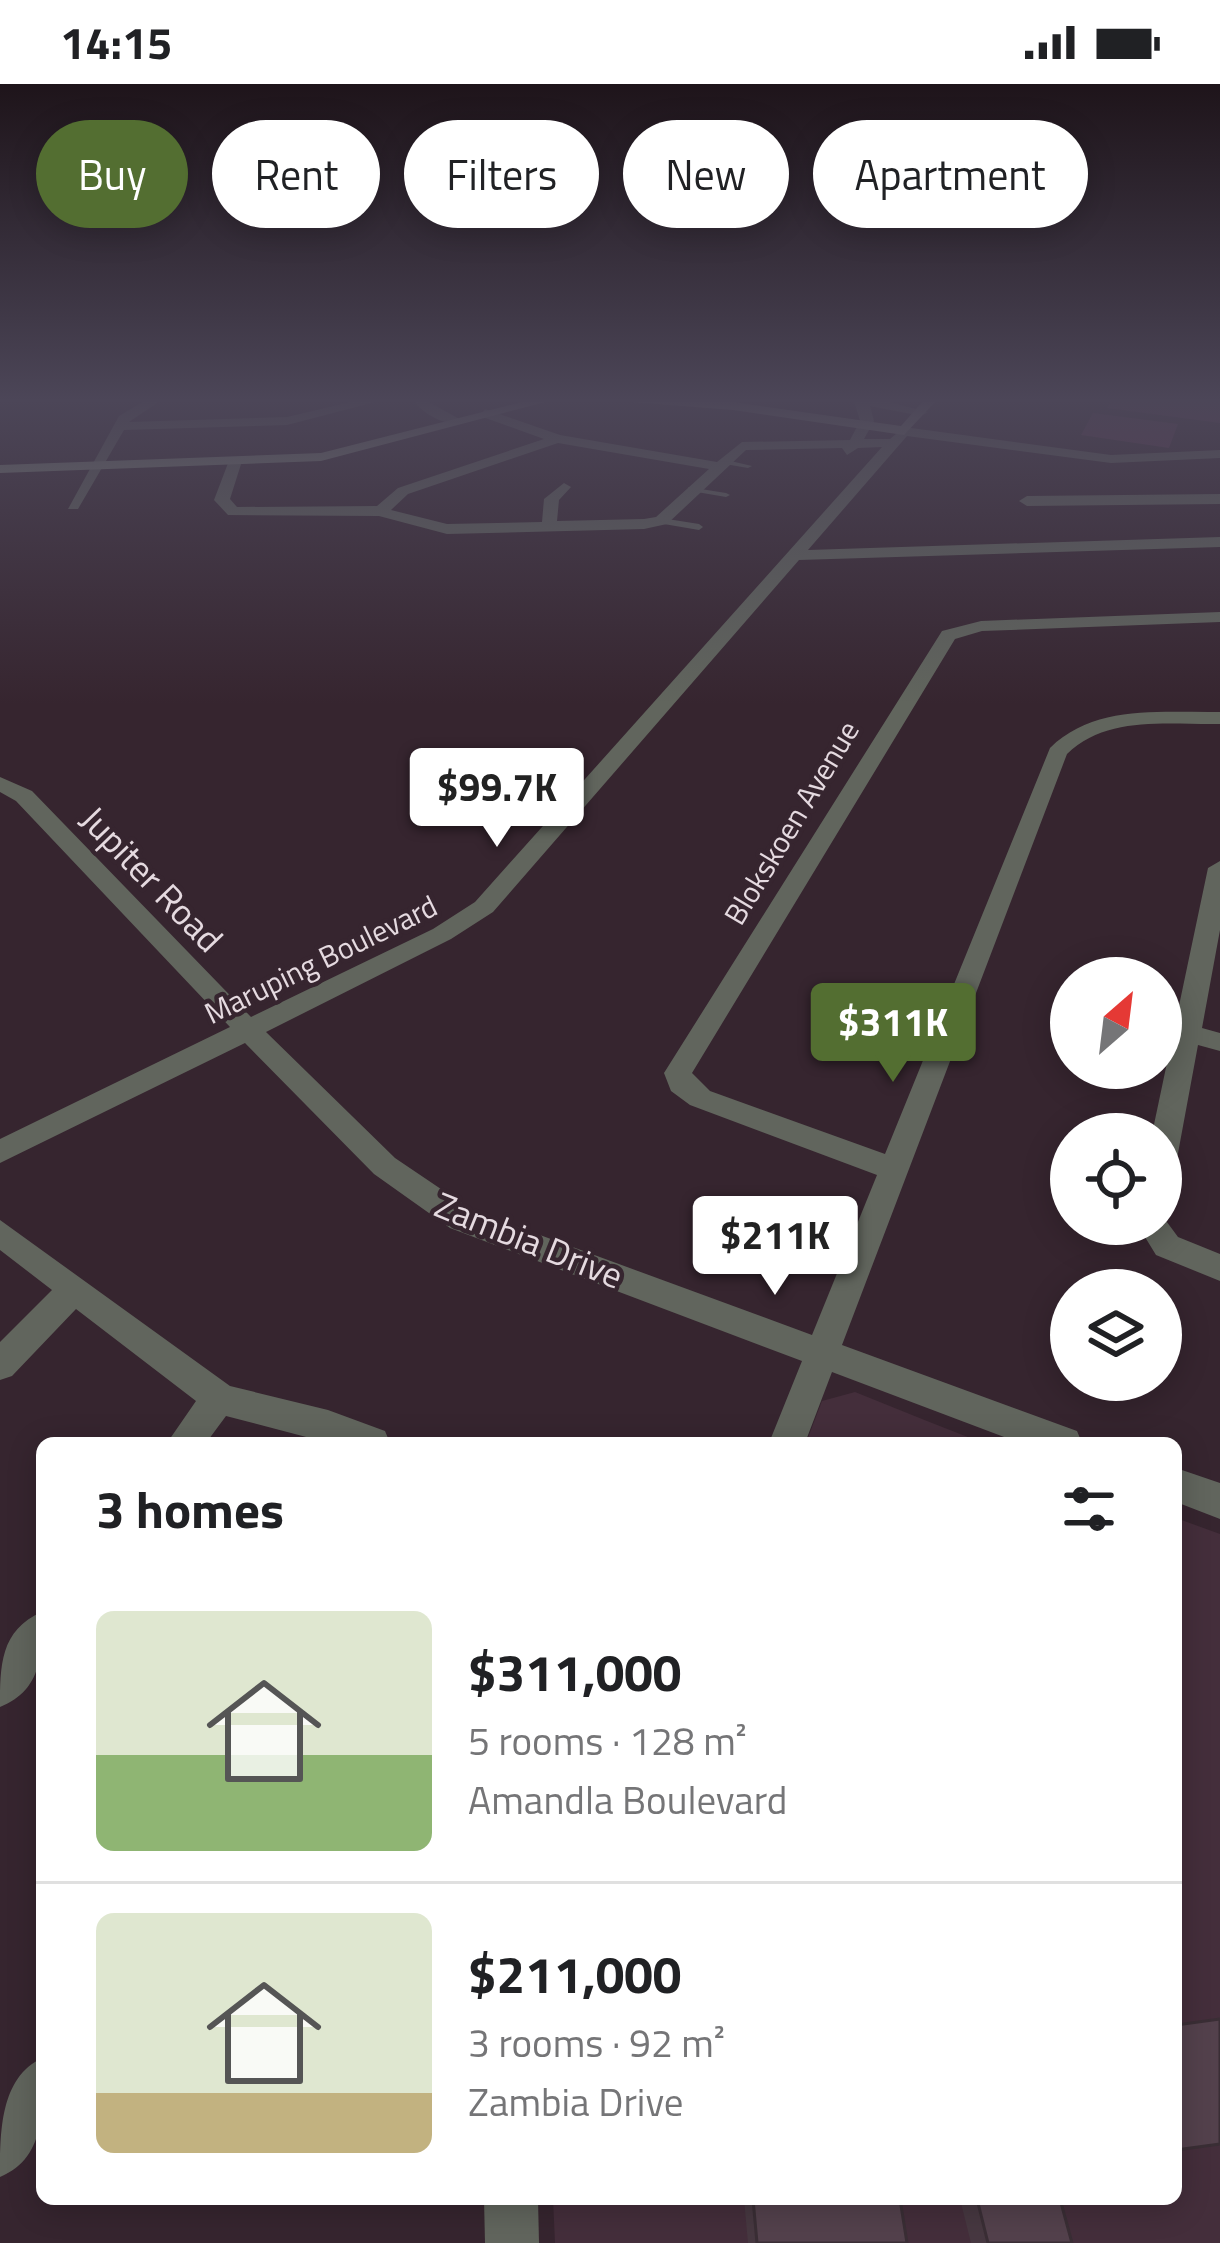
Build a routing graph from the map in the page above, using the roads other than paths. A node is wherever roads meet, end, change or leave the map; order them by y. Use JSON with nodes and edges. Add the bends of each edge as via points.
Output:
{"nodes":[{"id":1,"x":76,"y":502,"type":"edge"},
{"id":2,"x":224,"y":502,"type":"edge"},
{"id":3,"x":392,"y":502,"type":"edge"},
{"id":4,"x":552,"y":502,"type":"edge"},
{"id":5,"x":679,"y":502,"type":"edge"},
{"id":6,"x":842,"y":502,"type":"edge"},
{"id":7,"x":73,"y":506,"type":"dead end"},
{"id":8,"x":381,"y":511,"type":"junction"},
{"id":9,"x":661,"y":521,"type":"junction"},
{"id":10,"x":549,"y":527,"type":"junction"},
{"id":11,"x":699,"y":527,"type":"dead end"},
{"id":12,"x":1220,"y":542,"type":"edge"},
{"id":13,"x":796,"y":555,"type":"junction"},
{"id":14,"x":1220,"y":617,"type":"edge"},
{"id":15,"x":1220,"y":718,"type":"edge"},
{"id":16,"x":0,"y":783,"type":"edge"},
{"id":17,"x":1219,"y":878,"type":"edge"},
{"id":18,"x":249,"y":1030,"type":"junction"},
{"id":19,"x":1188,"y":1033,"type":"junction"},
{"id":20,"x":1220,"y":1042,"type":"edge"},
{"id":21,"x":1172,"y":1113,"type":"edge"},
{"id":22,"x":0,"y":1152,"type":"edge"},
{"id":23,"x":895,"y":1169,"type":"junction"},
{"id":24,"x":0,"y":1233,"type":"edge"},
{"id":25,"x":1166,"y":1245,"type":"edge"},
{"id":26,"x":1220,"y":1268,"type":"edge"},
{"id":27,"x":73,"y":1291,"type":"junction"},
{"id":28,"x":824,"y":1353,"type":"junction"},
{"id":29,"x":0,"y":1366,"type":"edge"},
{"id":30,"x":219,"y":1398,"type":"junction"},
{"id":31,"x":190,"y":1437,"type":"edge"},
{"id":32,"x":356,"y":1437,"type":"edge"},
{"id":33,"x":790,"y":1437,"type":"edge"},
{"id":34,"x":1048,"y":1437,"type":"edge"},
{"id":35,"x":1182,"y":1487,"type":"edge"},
{"id":36,"x":1220,"y":1501,"type":"edge"},
{"id":37,"x":36,"y":1640,"type":"edge"},
{"id":38,"x":0,"y":1686,"type":"edge"},
{"id":39,"x":36,"y":2093,"type":"edge"},
{"id":40,"x":0,"y":2151,"type":"edge"},
{"id":41,"x":512,"y":2205,"type":"edge"},
{"id":42,"x":512,"y":2243,"type":"edge"}],
"edges":[{"from":1,"to":7,"type":"street"},
{"from":2,"to":8,"type":"street","via":[[233,512]]},
{"from":3,"to":8,"type":"street"},
{"from":4,"to":10,"type":"street"},
{"from":5,"to":9,"type":"street"},
{"from":6,"to":13,"type":"street","name":"Maruping Boulevard"},
{"from":8,"to":10,"type":"street","via":[[435,527]]},
{"from":9,"to":10,"type":"street"},
{"from":9,"to":11,"type":"lane"},
{"from":12,"to":13,"type":"street"},
{"from":13,"to":18,"type":"street","name":"Maruping Boulevard","via":[[484,908]]},
{"from":14,"to":23,"type":"street","name":"Blokskoen Avenue","via":[[981,626],[948,635],[678,1073],[700,1098]]},
{"from":15,"to":23,"type":"street","via":[[1094,726],[1057,752]]},
{"from":16,"to":18,"type":"street","name":"Jupiter Road","via":[[23,796]]},
{"from":17,"to":19,"type":"street"},
{"from":18,"to":22,"type":"street","name":"Maruping Boulevard"},
{"from":18,"to":28,"type":"street","name":"Zambia Drive","via":[[385,1167],[440,1209]]},
{"from":19,"to":20,"type":"street"},
{"from":19,"to":21,"type":"street"},
{"from":23,"to":28,"type":"street"},
{"from":24,"to":27,"type":"street"},
{"from":25,"to":26,"type":"street"},
{"from":27,"to":29,"type":"street"},
{"from":27,"to":30,"type":"street"},
{"from":28,"to":33,"type":"street"},
{"from":28,"to":34,"type":"street","name":"Zambia Drive"},
{"from":30,"to":31,"type":"street"},
{"from":30,"to":32,"type":"street"},
{"from":35,"to":36,"type":"street"},
{"from":37,"to":38,"type":"street"},
{"from":39,"to":40,"type":"street"},
{"from":41,"to":42,"type":"street"}]}
